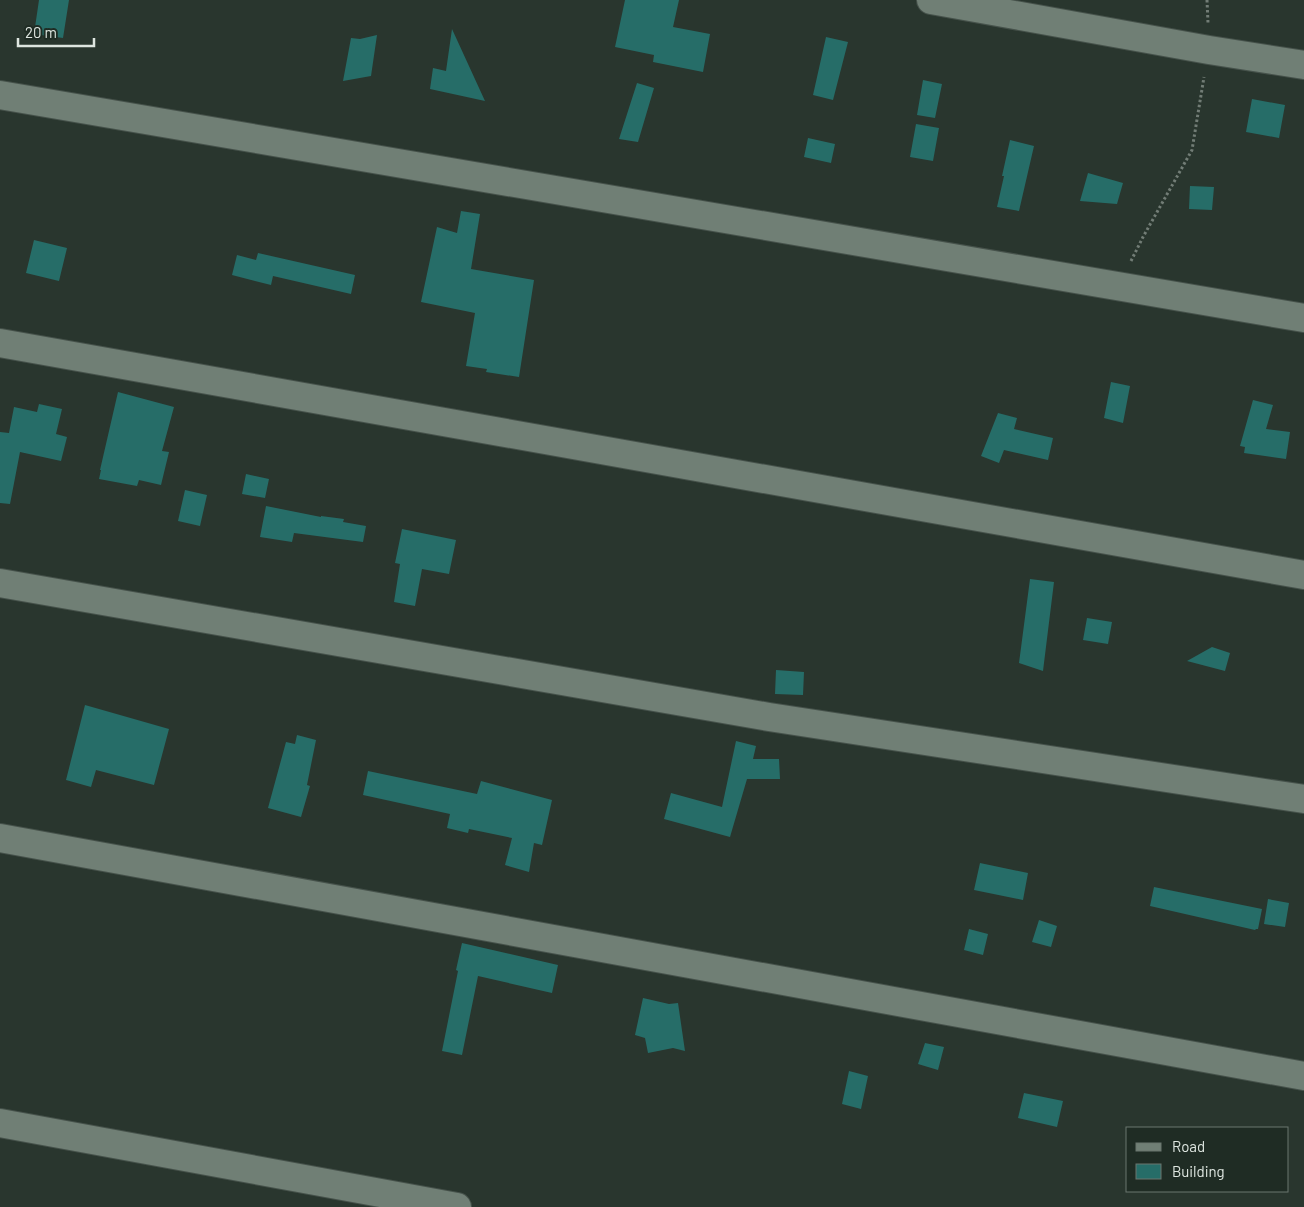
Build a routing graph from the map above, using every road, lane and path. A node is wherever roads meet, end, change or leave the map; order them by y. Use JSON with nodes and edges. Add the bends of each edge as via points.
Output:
{"nodes":[{"id":1,"x":931,"y":0,"type":"edge"},
{"id":2,"x":1207,"y":0,"type":"edge"},
{"id":3,"x":1209,"y":50,"type":"junction"},
{"id":4,"x":1304,"y":65,"type":"edge"},
{"id":5,"x":0,"y":95,"type":"edge"},
{"id":6,"x":1119,"y":287,"type":"junction"},
{"id":7,"x":1304,"y":318,"type":"edge"},
{"id":8,"x":0,"y":343,"type":"edge"},
{"id":9,"x":1304,"y":575,"type":"edge"},
{"id":10,"x":0,"y":583,"type":"edge"},
{"id":11,"x":1304,"y":799,"type":"edge"},
{"id":12,"x":0,"y":838,"type":"edge"},
{"id":13,"x":1304,"y":1076,"type":"edge"},
{"id":14,"x":0,"y":1123,"type":"edge"},
{"id":15,"x":457,"y":1207,"type":"edge"}],
"edges":[{"from":1,"to":3,"type":"street"},
{"from":2,"to":3,"type":"path"},
{"from":3,"to":4,"type":"street"},
{"from":3,"to":6,"type":"path","via":[[1192,150]]},
{"from":5,"to":6,"type":"street"},
{"from":6,"to":7,"type":"street"},
{"from":8,"to":9,"type":"street"},
{"from":10,"to":11,"type":"street","via":[[769,717]]},
{"from":12,"to":13,"type":"street"},
{"from":14,"to":15,"type":"street"}]}
